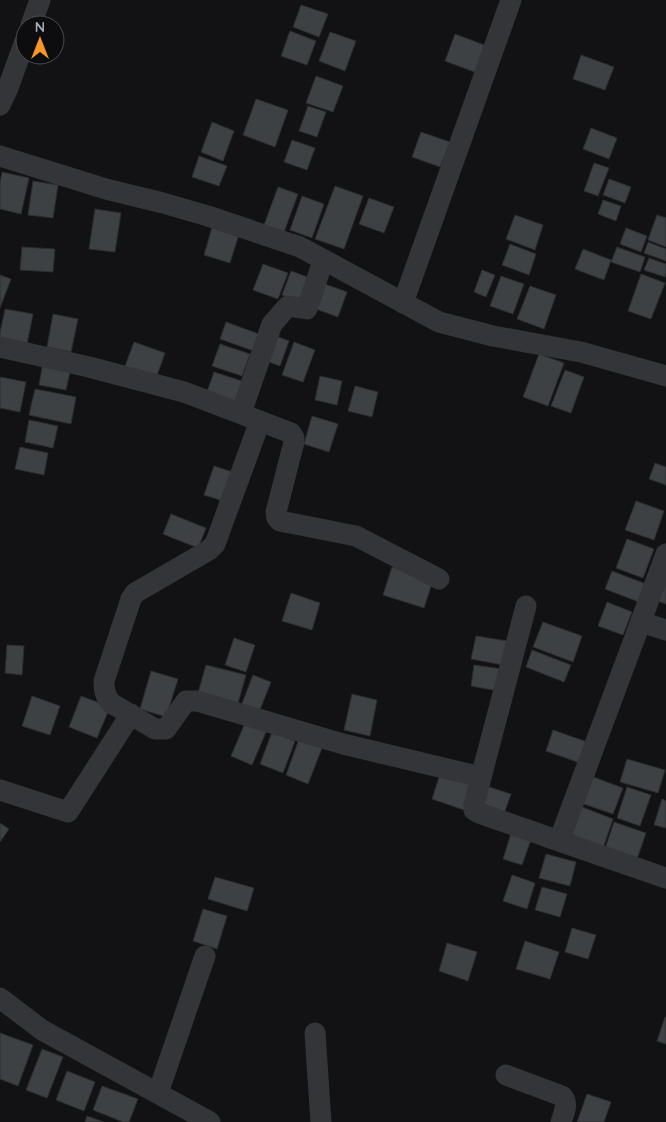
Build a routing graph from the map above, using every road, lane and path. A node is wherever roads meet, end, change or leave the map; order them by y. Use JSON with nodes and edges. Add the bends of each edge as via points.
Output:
{"nodes":[{"id":1,"x":40,"y":0,"type":"edge"},
{"id":2,"x":510,"y":0,"type":"edge"},
{"id":3,"x":35,"y":15,"type":"edge"},
{"id":4,"x":16,"y":65,"type":"edge"},
{"id":5,"x":0,"y":105,"type":"edge"},
{"id":6,"x":0,"y":156,"type":"edge"},
{"id":7,"x":323,"y":261,"type":"junction"},
{"id":8,"x":403,"y":303,"type":"junction"},
{"id":9,"x":0,"y":347,"type":"edge"},
{"id":10,"x":666,"y":376,"type":"edge"},
{"id":11,"x":251,"y":417,"type":"junction"},
{"id":12,"x":666,"y":554,"type":"edge"},
{"id":13,"x":440,"y":579,"type":"dead end"},
{"id":14,"x":526,"y":606,"type":"dead end"},
{"id":15,"x":640,"y":622,"type":"junction"},
{"id":16,"x":666,"y":630,"type":"edge"},
{"id":17,"x":131,"y":714,"type":"junction"},
{"id":18,"x":481,"y":777,"type":"junction"},
{"id":19,"x":0,"y":790,"type":"edge"},
{"id":20,"x":558,"y":841,"type":"junction"},
{"id":21,"x":666,"y":878,"type":"edge"},
{"id":22,"x":205,"y":956,"type":"dead end"},
{"id":23,"x":0,"y":998,"type":"edge"},
{"id":24,"x":314,"y":1033,"type":"dead end"},
{"id":25,"x":506,"y":1075,"type":"dead end"},
{"id":26,"x":158,"y":1093,"type":"junction"},
{"id":27,"x":210,"y":1122,"type":"edge"},
{"id":28,"x":321,"y":1122,"type":"edge"},
{"id":29,"x":561,"y":1122,"type":"edge"}],
"edges":[{"from":1,"to":3,"type":"street"},
{"from":2,"to":8,"type":"street"},
{"from":4,"to":5,"type":"street"},
{"from":6,"to":7,"type":"street","via":[[208,216],[300,247]]},
{"from":7,"to":8,"type":"street"},
{"from":7,"to":11,"type":"street","via":[[307,309],[288,306],[272,324]]},
{"from":8,"to":10,"type":"street","via":[[439,322],[493,336],[581,352]]},
{"from":9,"to":11,"type":"street","via":[[184,392]]},
{"from":11,"to":13,"type":"street","via":[[291,433],[294,438],[276,512],[280,521],[356,536]]},
{"from":11,"to":17,"type":"street","via":[[215,544],[135,592],[128,604],[104,681],[104,692],[110,703]]},
{"from":12,"to":15,"type":"street"},
{"from":14,"to":18,"type":"street"},
{"from":15,"to":16,"type":"street"},
{"from":15,"to":20,"type":"street"},
{"from":17,"to":18,"type":"street","via":[[161,730],[186,701],[197,701],[328,740]]},
{"from":17,"to":19,"type":"street","via":[[68,812]]},
{"from":18,"to":20,"type":"street","via":[[474,810]]},
{"from":20,"to":21,"type":"street"},
{"from":22,"to":26,"type":"street"},
{"from":23,"to":26,"type":"street","via":[[42,1030]]},
{"from":24,"to":28,"type":"street"},
{"from":25,"to":29,"type":"street","via":[[562,1096],[566,1105]]},
{"from":26,"to":27,"type":"street"}]}
